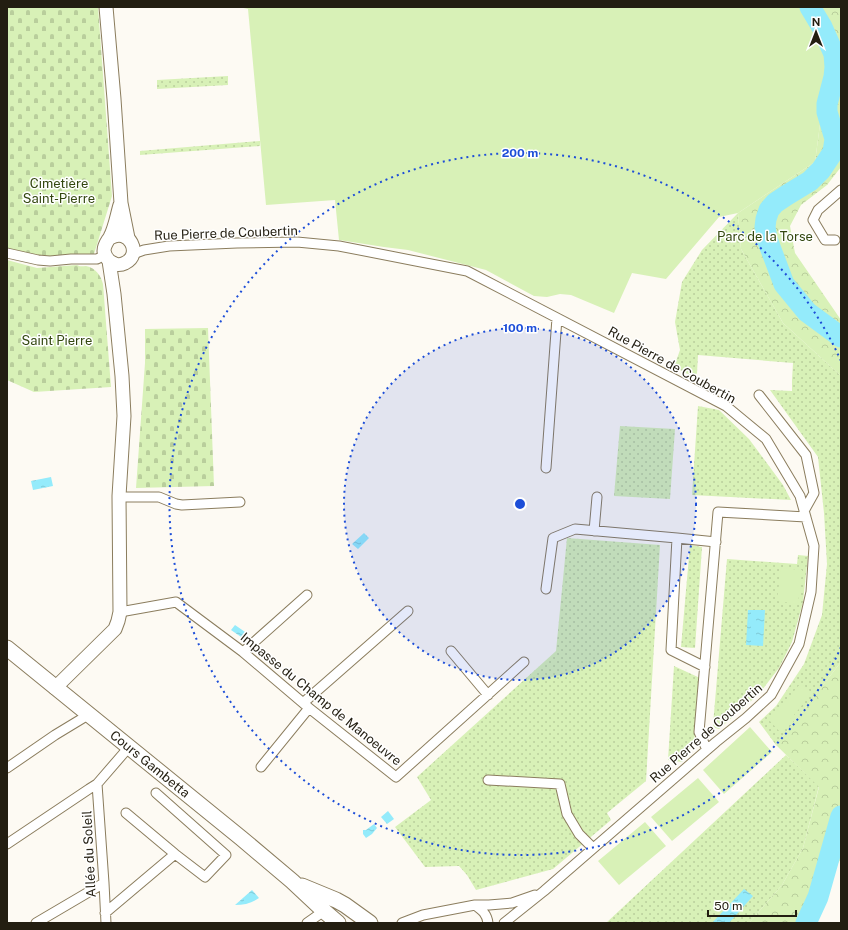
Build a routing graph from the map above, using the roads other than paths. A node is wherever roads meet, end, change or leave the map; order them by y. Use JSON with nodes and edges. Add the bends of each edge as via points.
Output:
{"nodes":[{"id":1,"x":106,"y":7,"type":"edge"},
{"id":2,"x":841,"y":190,"type":"edge"},
{"id":3,"x":121,"y":203,"type":"junction"},
{"id":4,"x":110,"y":238,"type":"junction"},
{"id":5,"x":835,"y":240,"type":"dead end"},
{"id":6,"x":134,"y":247,"type":"junction"},
{"id":7,"x":7,"y":253,"type":"edge"},
{"id":8,"x":112,"y":260,"type":"junction"},
{"id":9,"x":557,"y":318,"type":"junction"},
{"id":10,"x":759,"y":396,"type":"dead end"},
{"id":11,"x":546,"y":468,"type":"dead end"},
{"id":12,"x":597,"y":496,"type":"dead end"},
{"id":13,"x":119,"y":497,"type":"junction"},
{"id":14,"x":240,"y":502,"type":"dead end"},
{"id":15,"x":805,"y":514,"type":"junction"},
{"id":16,"x":594,"y":531,"type":"junction"},
{"id":17,"x":677,"y":538,"type":"junction"},
{"id":18,"x":716,"y":542,"type":"junction"},
{"id":19,"x":546,"y":589,"type":"dead end"},
{"id":20,"x":307,"y":595,"type":"dead end"},
{"id":21,"x":408,"y":611,"type":"dead end"},
{"id":22,"x":120,"y":612,"type":"junction"},
{"id":23,"x":7,"y":648,"type":"edge"},
{"id":24,"x":451,"y":651,"type":"dead end"},
{"id":25,"x":243,"y":652,"type":"junction"},
{"id":26,"x":524,"y":662,"type":"dead end"},
{"id":27,"x":705,"y":667,"type":"junction"},
{"id":28,"x":55,"y":688,"type":"junction"},
{"id":29,"x":488,"y":695,"type":"junction"},
{"id":30,"x":306,"y":706,"type":"junction"},
{"id":31,"x":88,"y":715,"type":"junction"},
{"id":32,"x":129,"y":747,"type":"junction"},
{"id":33,"x":707,"y":750,"type":"junction"},
{"id":34,"x":261,"y":767,"type":"dead end"},
{"id":35,"x":7,"y":768,"type":"edge"},
{"id":36,"x":488,"y":780,"type":"dead end"},
{"id":37,"x":98,"y":784,"type":"junction"},
{"id":38,"x":156,"y":793,"type":"dead end"},
{"id":39,"x":126,"y":813,"type":"dead end"},
{"id":40,"x":7,"y":844,"type":"edge"},
{"id":41,"x":593,"y":848,"type":"junction"},
{"id":42,"x":175,"y":854,"type":"junction"},
{"id":43,"x":292,"y":881,"type":"junction"},
{"id":44,"x":104,"y":883,"type":"junction"},
{"id":45,"x":544,"y":891,"type":"junction"},
{"id":46,"x":336,"y":900,"type":"junction"},
{"id":47,"x":475,"y":905,"type":"junction"},
{"id":48,"x":324,"y":912,"type":"junction"},
{"id":49,"x":105,"y":913,"type":"junction"},
{"id":50,"x":36,"y":923,"type":"edge"},
{"id":51,"x":106,"y":923,"type":"edge"},
{"id":52,"x":307,"y":923,"type":"edge"},
{"id":53,"x":338,"y":923,"type":"edge"},
{"id":54,"x":370,"y":923,"type":"edge"},
{"id":55,"x":402,"y":923,"type":"edge"},
{"id":56,"x":488,"y":923,"type":"edge"},
{"id":57,"x":504,"y":923,"type":"edge"}],
"edges":[{"from":1,"to":3,"type":"main road"},
{"from":2,"to":5,"type":"street","via":[[818,210],[813,220],[825,240]]},
{"from":3,"to":4,"type":"main road"},
{"from":3,"to":6,"type":"main road"},
{"from":4,"to":6,"type":"main road","via":[[120,235]]},
{"from":4,"to":8,"type":"main road","via":[[104,250]]},
{"from":6,"to":8,"type":"main road","via":[[128,261]]},
{"from":6,"to":9,"type":"street","name":"Rue Pierre de Coubertin","via":[[237,242],[297,242],[338,246],[467,271]]},
{"from":7,"to":8,"type":"street","via":[[50,261]]},
{"from":8,"to":13,"type":"main road","via":[[124,416]]},
{"from":9,"to":11,"type":"street"},
{"from":9,"to":15,"type":"street","name":"Rue Pierre de Coubertin","via":[[726,406],[766,439],[800,496]]},
{"from":10,"to":15,"type":"street","via":[[806,455],[814,493]]},
{"from":12,"to":16,"type":"street"},
{"from":13,"to":14,"type":"street","via":[[159,497],[182,505]]},
{"from":13,"to":22,"type":"main road"},
{"from":15,"to":18,"type":"street","via":[[718,512]]},
{"from":15,"to":33,"type":"street","name":"Rue Pierre de Coubertin","via":[[814,546],[811,592],[800,644],[771,695]]},
{"from":16,"to":17,"type":"street"},
{"from":16,"to":19,"type":"street","via":[[575,529],[553,538]]},
{"from":17,"to":18,"type":"street"},
{"from":17,"to":27,"type":"street","via":[[671,650]]},
{"from":18,"to":27,"type":"street"},
{"from":20,"to":25,"type":"street"},
{"from":21,"to":30,"type":"street"},
{"from":22,"to":25,"type":"street","name":"Impasse du Champ de Manoeuvre","via":[[176,602]]},
{"from":22,"to":28,"type":"main road","via":[[115,629]]},
{"from":23,"to":28,"type":"main road","name":"Cours Gambetta"},
{"from":24,"to":29,"type":"street"},
{"from":25,"to":30,"type":"street","name":"Impasse du Champ de Manoeuvre"},
{"from":26,"to":29,"type":"street","name":"Impasse du Champ de Manoeuvre"},
{"from":27,"to":33,"type":"street","via":[[699,732]]},
{"from":28,"to":31,"type":"main road","name":"Cours Gambetta"},
{"from":29,"to":30,"type":"street","name":"Impasse du Champ de Manoeuvre","via":[[396,777]]},
{"from":30,"to":34,"type":"street"},
{"from":31,"to":32,"type":"main road","name":"Cours Gambetta"},
{"from":31,"to":35,"type":"street"},
{"from":32,"to":37,"type":"street"},
{"from":32,"to":43,"type":"main road","name":"Cours Gambetta"},
{"from":33,"to":41,"type":"street","name":"Rue Pierre de Coubertin"},
{"from":36,"to":41,"type":"street","via":[[560,784],[567,814],[579,834]]},
{"from":37,"to":40,"type":"street"},
{"from":37,"to":44,"type":"street","name":"Allée du Soleil"},
{"from":38,"to":42,"type":"street","via":[[226,855],[205,877]]},
{"from":39,"to":42,"type":"street"},
{"from":41,"to":45,"type":"street","name":"Rue Pierre de Coubertin"},
{"from":42,"to":49,"type":"street"},
{"from":43,"to":46,"type":"main road","name":"Cours Gambetta"},
{"from":43,"to":48,"type":"main road","name":"Cours Gambetta"},
{"from":44,"to":49,"type":"street","name":"Allée du Soleil"},
{"from":44,"to":50,"type":"street"},
{"from":45,"to":47,"type":"street","via":[[512,903]]},
{"from":45,"to":57,"type":"street","name":"Rue Pierre de Coubertin"},
{"from":46,"to":48,"type":"main road","via":[[325,903]]},
{"from":46,"to":54,"type":"main road","name":"Cours Gambetta"},
{"from":47,"to":55,"type":"street","via":[[423,915]]},
{"from":47,"to":56,"type":"street","via":[[485,912]]},
{"from":48,"to":52,"type":"street"},
{"from":48,"to":53,"type":"main road","name":"Cours Gambetta"},
{"from":49,"to":51,"type":"street","name":"Allée du Soleil"}]}
